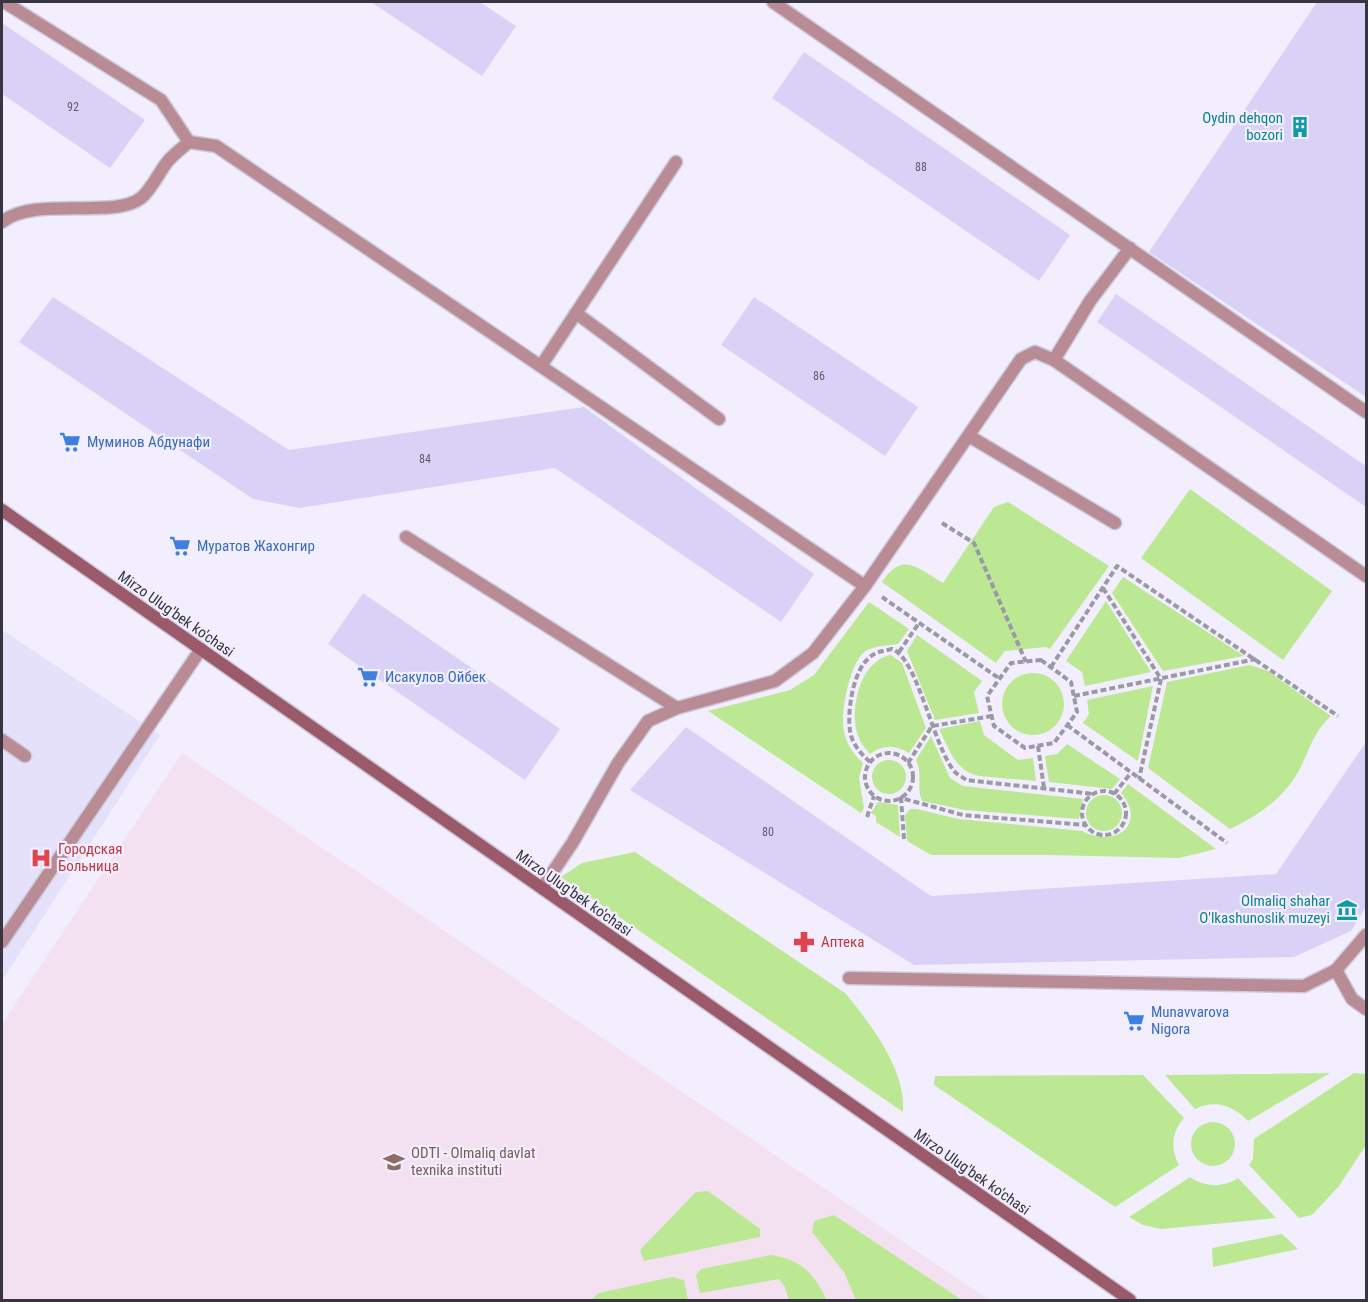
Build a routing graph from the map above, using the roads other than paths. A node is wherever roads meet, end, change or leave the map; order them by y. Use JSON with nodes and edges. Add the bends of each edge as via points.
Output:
{"nodes":[{"id":1,"x":4,"y":2,"type":"edge"},
{"id":2,"x":773,"y":2,"type":"edge"},
{"id":3,"x":189,"y":142,"type":"junction"},
{"id":4,"x":676,"y":162,"type":"dead end"},
{"id":5,"x":2,"y":222,"type":"edge"},
{"id":6,"x":1130,"y":248,"type":"junction"},
{"id":7,"x":576,"y":313,"type":"junction"},
{"id":8,"x":1054,"y":360,"type":"junction"},
{"id":9,"x":541,"y":366,"type":"junction"},
{"id":10,"x":1366,"y":412,"type":"edge"},
{"id":11,"x":719,"y":419,"type":"dead end"},
{"id":12,"x":969,"y":436,"type":"junction"},
{"id":13,"x":2,"y":510,"type":"edge"},
{"id":14,"x":1115,"y":523,"type":"dead end"},
{"id":15,"x":406,"y":537,"type":"dead end"},
{"id":16,"x":1366,"y":576,"type":"edge"},
{"id":17,"x":865,"y":586,"type":"junction"},
{"id":18,"x":201,"y":649,"type":"junction"},
{"id":19,"x":678,"y":708,"type":"junction"},
{"id":20,"x":2,"y":740,"type":"edge"},
{"id":21,"x":25,"y":756,"type":"dead end"},
{"id":22,"x":542,"y":888,"type":"junction"},
{"id":23,"x":1366,"y":935,"type":"edge"},
{"id":24,"x":2,"y":942,"type":"edge"},
{"id":25,"x":1336,"y":970,"type":"junction"},
{"id":26,"x":849,"y":978,"type":"dead end"},
{"id":27,"x":1366,"y":1009,"type":"edge"},
{"id":28,"x":1130,"y":1300,"type":"edge"}],
"edges":[{"from":1,"to":3,"type":"street","via":[[161,100]]},
{"from":2,"to":6,"type":"street"},
{"from":3,"to":5,"type":"street","via":[[169,160],[140,199],[118,206],[39,210],[10,215]]},
{"from":3,"to":9,"type":"street","via":[[216,146]]},
{"from":4,"to":7,"type":"street"},
{"from":6,"to":8,"type":"street"},
{"from":6,"to":10,"type":"street"},
{"from":7,"to":9,"type":"street"},
{"from":7,"to":11,"type":"street"},
{"from":8,"to":12,"type":"street","via":[[1035,352],[1025,355]]},
{"from":8,"to":16,"type":"street"},
{"from":9,"to":17,"type":"street"},
{"from":12,"to":14,"type":"street"},
{"from":12,"to":17,"type":"street"},
{"from":13,"to":18,"type":"main road","name":"Mirzo Ulug'bek ko'chasi"},
{"from":15,"to":19,"type":"street"},
{"from":17,"to":19,"type":"street","via":[[813,653],[774,681]]},
{"from":18,"to":22,"type":"main road","name":"Mirzo Ulug'bek ko'chasi"},
{"from":18,"to":24,"type":"street"},
{"from":19,"to":22,"type":"street","via":[[648,722],[618,763]]},
{"from":20,"to":21,"type":"street"},
{"from":22,"to":28,"type":"main road","name":"Mirzo Ulug'bek ko'chasi"},
{"from":23,"to":25,"type":"street"},
{"from":25,"to":26,"type":"street","via":[[1304,986]]},
{"from":25,"to":27,"type":"street","via":[[1352,999]]}]}
